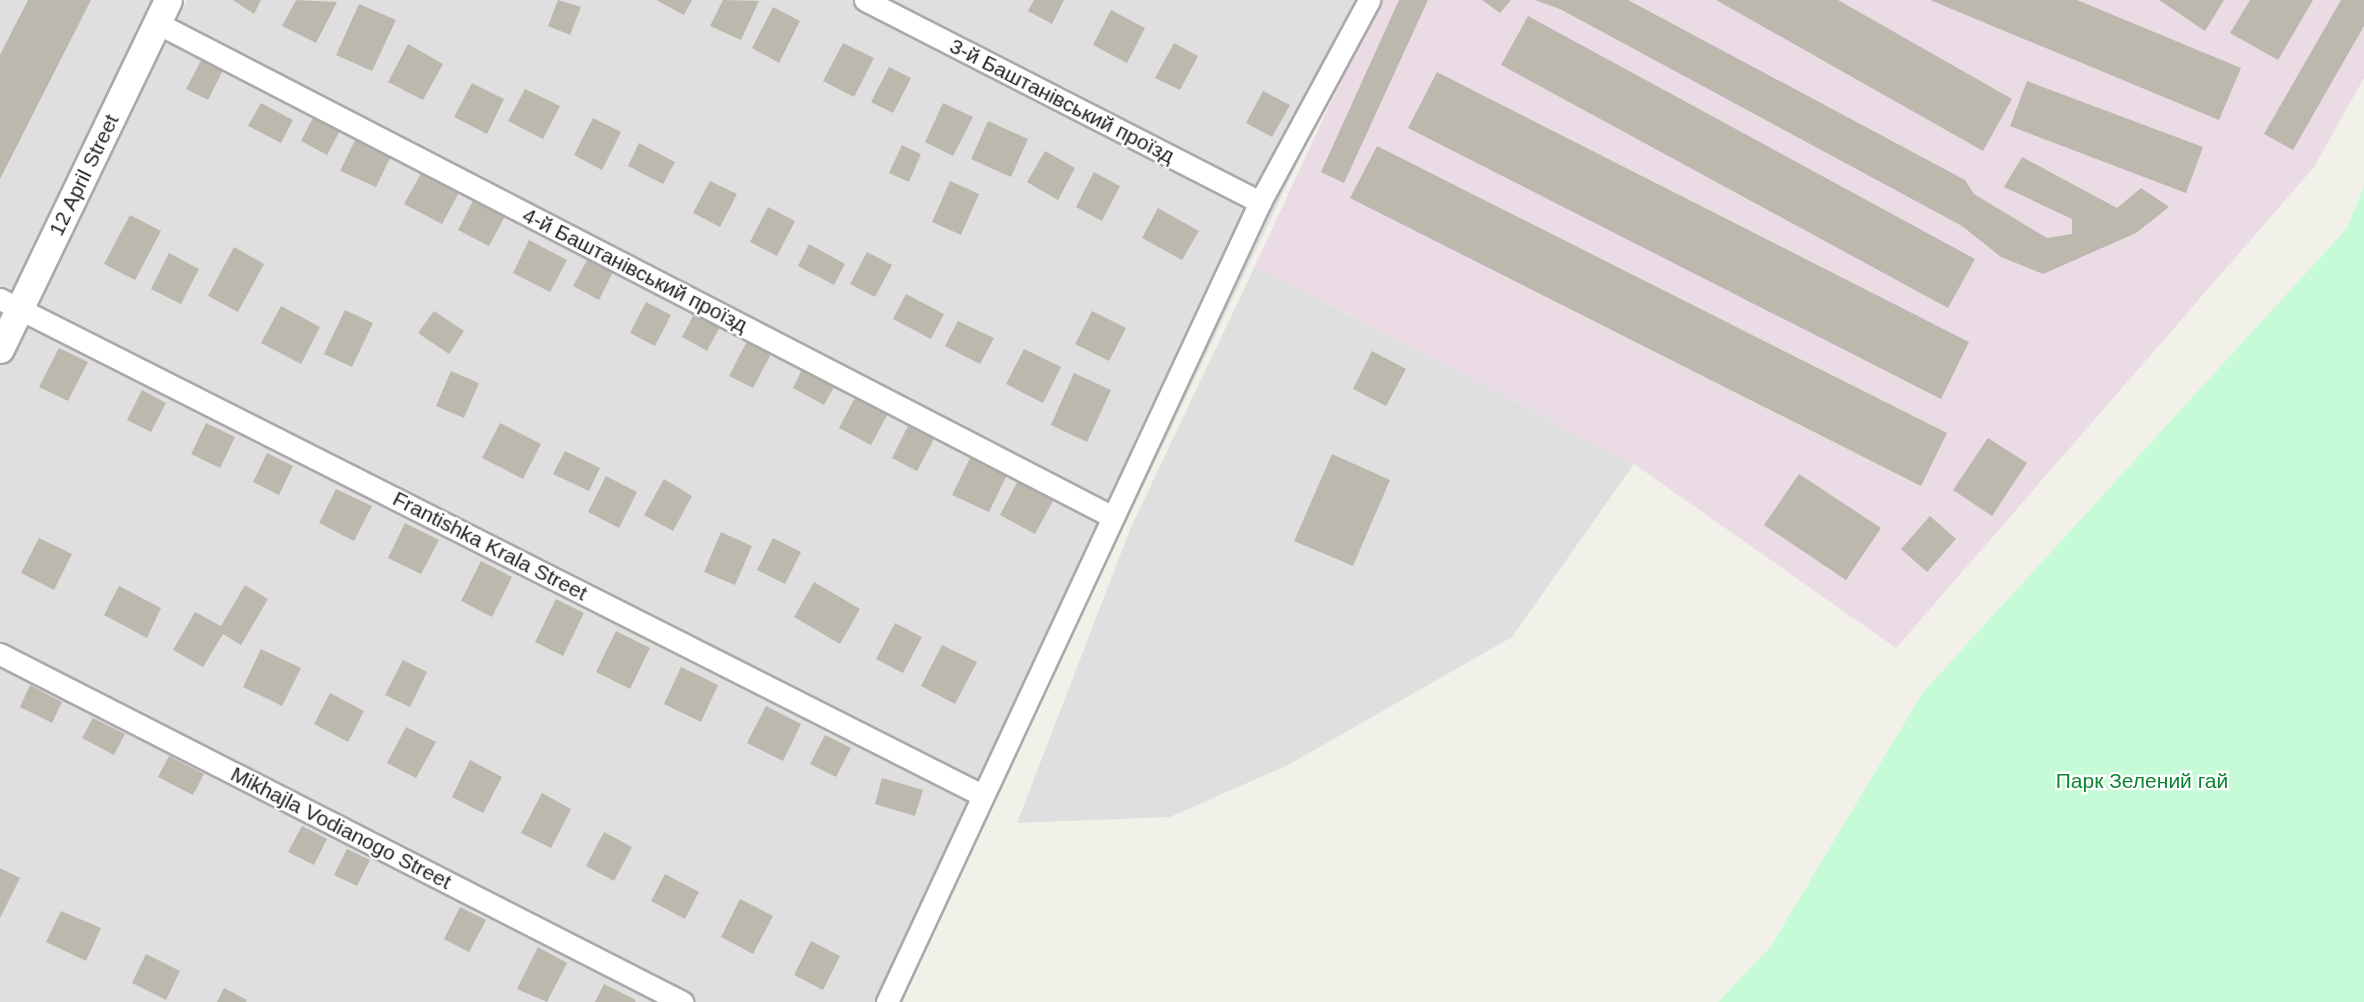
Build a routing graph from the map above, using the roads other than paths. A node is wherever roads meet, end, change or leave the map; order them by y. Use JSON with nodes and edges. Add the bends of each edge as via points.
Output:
{"nodes":[{"id":1,"x":865,"y":0,"type":"edge"},
{"id":2,"x":1369,"y":0,"type":"edge"},
{"id":3,"x":162,"y":11,"type":"edge"},
{"id":4,"x":1260,"y":202,"type":"junction"},
{"id":5,"x":10,"y":304,"type":"edge"},
{"id":6,"x":0,"y":349,"type":"edge"},
{"id":7,"x":1113,"y":517,"type":"junction"},
{"id":8,"x":0,"y":654,"type":"edge"},
{"id":9,"x":980,"y":794,"type":"junction"},
{"id":10,"x":682,"y":1002,"type":"edge"},
{"id":11,"x":887,"y":1002,"type":"edge"}],
"edges":[{"from":1,"to":4,"type":"street","name":"3-й Баштанівський проїзд"},
{"from":2,"to":4,"type":"street"},
{"from":3,"to":5,"type":"street","name":"12 April Street"},
{"from":3,"to":7,"type":"street","name":"4-й Баштанівський проїзд"},
{"from":4,"to":7,"type":"street"},
{"from":5,"to":6,"type":"street","name":"12 April Street"},
{"from":5,"to":9,"type":"street","name":"Frantishka Krala Street"},
{"from":7,"to":9,"type":"street"},
{"from":8,"to":10,"type":"street","name":"Mikhajla Vodianogo Street"},
{"from":9,"to":11,"type":"street"}]}
